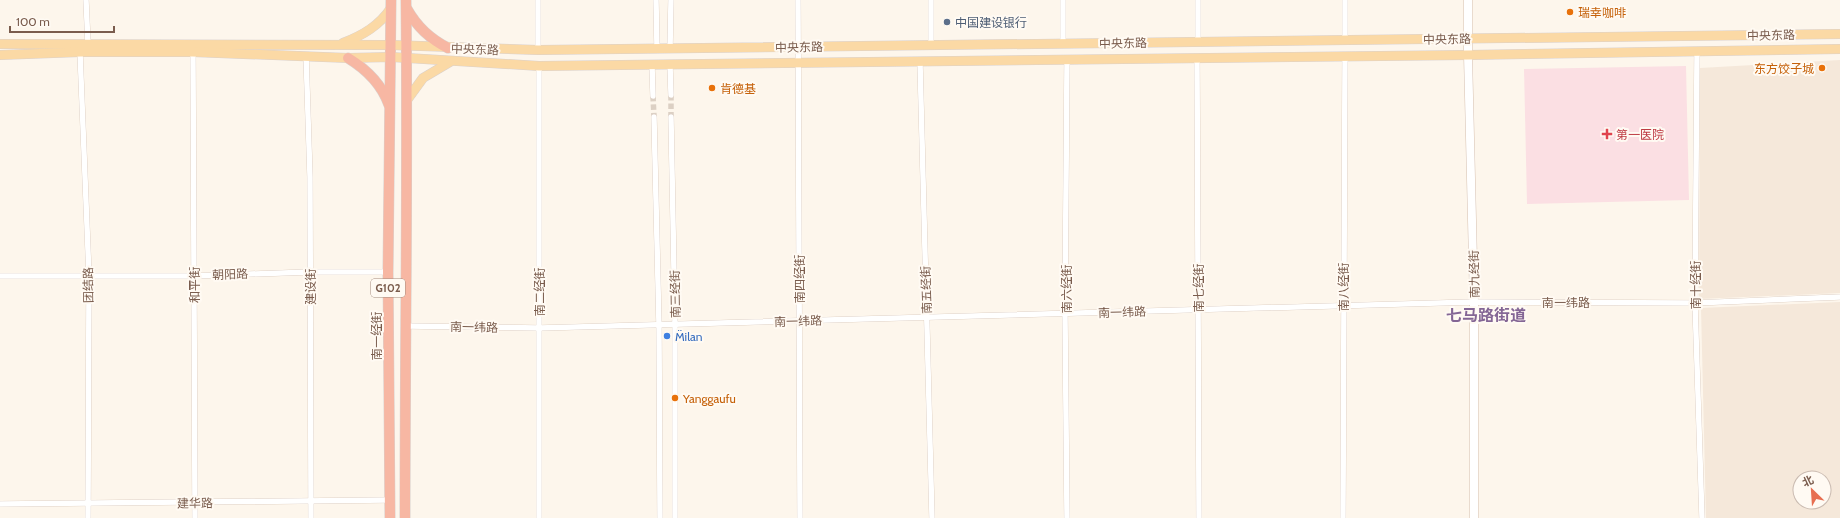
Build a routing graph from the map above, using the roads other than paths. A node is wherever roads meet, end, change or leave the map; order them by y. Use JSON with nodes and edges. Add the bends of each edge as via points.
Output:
{"nodes":[{"id":1,"x":86,"y":0,"type":"edge"},
{"id":2,"x":538,"y":0,"type":"edge"},
{"id":3,"x":656,"y":0,"type":"edge"},
{"id":4,"x":671,"y":0,"type":"edge"},
{"id":5,"x":798,"y":0,"type":"edge"},
{"id":6,"x":931,"y":0,"type":"edge"},
{"id":7,"x":1063,"y":0,"type":"edge"},
{"id":8,"x":1198,"y":0,"type":"edge"},
{"id":9,"x":1345,"y":0,"type":"edge"},
{"id":10,"x":1468,"y":0,"type":"edge"},
{"id":11,"x":391,"y":4,"type":"edge"},
{"id":12,"x":406,"y":4,"type":"edge"},
{"id":13,"x":1840,"y":34,"type":"edge"},
{"id":14,"x":1468,"y":39,"type":"junction"},
{"id":15,"x":1344,"y":41,"type":"junction"},
{"id":16,"x":1198,"y":42,"type":"junction"},
{"id":17,"x":0,"y":44,"type":"edge"},
{"id":18,"x":88,"y":44,"type":"junction"},
{"id":19,"x":340,"y":44,"type":"junction"},
{"id":20,"x":1063,"y":44,"type":"junction"},
{"id":21,"x":391,"y":45,"type":"junction"},
{"id":22,"x":931,"y":46,"type":"junction"},
{"id":23,"x":407,"y":47,"type":"junction"},
{"id":24,"x":798,"y":47,"type":"junction"},
{"id":25,"x":448,"y":48,"type":"junction"},
{"id":26,"x":657,"y":49,"type":"junction"},
{"id":27,"x":670,"y":49,"type":"junction"},
{"id":28,"x":1840,"y":49,"type":"edge"},
{"id":29,"x":538,"y":50,"type":"junction"},
{"id":30,"x":1697,"y":51,"type":"junction"},
{"id":31,"x":80,"y":52,"type":"junction"},
{"id":32,"x":194,"y":52,"type":"junction"},
{"id":33,"x":0,"y":55,"type":"edge"},
{"id":34,"x":306,"y":55,"type":"junction"},
{"id":35,"x":1468,"y":55,"type":"junction"},
{"id":36,"x":391,"y":57,"type":"junction"},
{"id":37,"x":1345,"y":57,"type":"junction"},
{"id":38,"x":348,"y":58,"type":"junction"},
{"id":39,"x":1197,"y":58,"type":"junction"},
{"id":40,"x":408,"y":59,"type":"junction"},
{"id":41,"x":1067,"y":60,"type":"junction"},
{"id":42,"x":451,"y":61,"type":"junction"},
{"id":43,"x":920,"y":62,"type":"junction"},
{"id":44,"x":798,"y":63,"type":"junction"},
{"id":45,"x":652,"y":64,"type":"junction"},
{"id":46,"x":670,"y":65,"type":"junction"},
{"id":47,"x":539,"y":66,"type":"junction"},
{"id":48,"x":671,"y":95,"type":"tunnel mouth"},
{"id":49,"x":653,"y":96,"type":"tunnel mouth"},
{"id":50,"x":407,"y":100,"type":"junction"},
{"id":51,"x":391,"y":108,"type":"junction"},
{"id":52,"x":654,"y":117,"type":"tunnel mouth"},
{"id":53,"x":671,"y":117,"type":"tunnel mouth"},
{"id":54,"x":310,"y":272,"type":"junction"},
{"id":55,"x":388,"y":272,"type":"junction"},
{"id":56,"x":0,"y":276,"type":"edge"},
{"id":57,"x":89,"y":276,"type":"junction"},
{"id":58,"x":194,"y":276,"type":"junction"},
{"id":59,"x":1840,"y":298,"type":"edge"},
{"id":60,"x":1474,"y":302,"type":"junction"},
{"id":61,"x":1695,"y":303,"type":"junction"},
{"id":62,"x":1343,"y":306,"type":"junction"},
{"id":63,"x":1198,"y":310,"type":"junction"},
{"id":64,"x":1066,"y":313,"type":"junction"},
{"id":65,"x":927,"y":317,"type":"junction"},
{"id":66,"x":799,"y":321,"type":"junction"},
{"id":67,"x":675,"y":325,"type":"junction"},
{"id":68,"x":404,"y":326,"type":"junction"},
{"id":69,"x":660,"y":326,"type":"junction"},
{"id":70,"x":539,"y":328,"type":"junction"},
{"id":71,"x":390,"y":500,"type":"junction"},
{"id":72,"x":311,"y":502,"type":"junction"},
{"id":73,"x":195,"y":503,"type":"junction"},
{"id":74,"x":0,"y":504,"type":"edge"},
{"id":75,"x":88,"y":504,"type":"junction"},
{"id":76,"x":88,"y":518,"type":"edge"},
{"id":77,"x":195,"y":518,"type":"edge"},
{"id":78,"x":311,"y":518,"type":"edge"},
{"id":79,"x":390,"y":518,"type":"edge"},
{"id":80,"x":405,"y":518,"type":"edge"},
{"id":81,"x":539,"y":518,"type":"edge"},
{"id":82,"x":660,"y":518,"type":"edge"},
{"id":83,"x":675,"y":518,"type":"edge"},
{"id":84,"x":800,"y":518,"type":"edge"},
{"id":85,"x":932,"y":518,"type":"edge"},
{"id":86,"x":1067,"y":518,"type":"edge"},
{"id":87,"x":1199,"y":518,"type":"edge"},
{"id":88,"x":1343,"y":518,"type":"edge"},
{"id":89,"x":1474,"y":518,"type":"edge"},
{"id":90,"x":1702,"y":518,"type":"edge"}],
"edges":[{"from":1,"to":18,"type":"street"},
{"from":2,"to":29,"type":"street"},
{"from":3,"to":26,"type":"street"},
{"from":4,"to":27,"type":"street"},
{"from":5,"to":24,"type":"street","name":"南四经街"},
{"from":6,"to":22,"type":"street"},
{"from":7,"to":20,"type":"street"},
{"from":8,"to":16,"type":"street"},
{"from":9,"to":15,"type":"street"},
{"from":10,"to":14,"type":"main road","name":"南九经街"},
{"from":11,"to":19,"type":"main road","via":[[384,18],[375,26],[364,34]]},
{"from":11,"to":21,"type":"highway","number":"G102"},
{"from":12,"to":23,"type":"highway","number":"G102"},
{"from":12,"to":25,"type":"highway","via":[[421,30]]},
{"from":13,"to":14,"type":"main road","name":"中央东路"},
{"from":14,"to":15,"type":"main road","name":"中央东路"},
{"from":14,"to":35,"type":"main road","name":"南九经街"},
{"from":15,"to":16,"type":"main road","name":"中央东路"},
{"from":16,"to":20,"type":"main road","name":"中央东路"},
{"from":17,"to":18,"type":"main road","name":"中央东路"},
{"from":18,"to":19,"type":"main road","name":"中央东路"},
{"from":19,"to":21,"type":"main road","name":"中央东路"},
{"from":20,"to":22,"type":"main road","name":"中央东路"},
{"from":21,"to":23,"type":"main road","name":"中央东路"},
{"from":21,"to":36,"type":"highway","number":"G102"},
{"from":22,"to":24,"type":"main road","name":"中央东路"},
{"from":23,"to":25,"type":"main road","name":"中央东路"},
{"from":23,"to":40,"type":"highway","number":"G102"},
{"from":24,"to":27,"type":"main road","name":"中央东路"},
{"from":24,"to":44,"type":"street","name":"南四经街"},
{"from":25,"to":29,"type":"main road","name":"中央东路"},
{"from":26,"to":27,"type":"main road","name":"中央东路"},
{"from":26,"to":29,"type":"main road","name":"中央东路"},
{"from":28,"to":30,"type":"main road","name":"中央东路"},
{"from":30,"to":35,"type":"main road","name":"中央东路"},
{"from":30,"to":61,"type":"street","name":"南十经街"},
{"from":31,"to":32,"type":"main road","name":"中央东路"},
{"from":31,"to":33,"type":"main road","name":"中央东路"},
{"from":31,"to":57,"type":"street","name":"团结路"},
{"from":32,"to":34,"type":"main road","name":"中央东路"},
{"from":32,"to":58,"type":"street","name":"和平街"},
{"from":34,"to":38,"type":"main road","name":"中央东路"},
{"from":34,"to":54,"type":"street","name":"建设街"},
{"from":35,"to":37,"type":"main road","name":"中央东路"},
{"from":35,"to":60,"type":"main road","name":"南九经街"},
{"from":36,"to":38,"type":"main road","name":"中央东路"},
{"from":36,"to":40,"type":"main road","name":"中央东路"},
{"from":36,"to":51,"type":"highway","name":"南一经街","number":"G102"},
{"from":37,"to":39,"type":"main road","name":"中央东路"},
{"from":37,"to":62,"type":"street","name":"南八经街"},
{"from":38,"to":51,"type":"highway","via":[[376,81]]},
{"from":39,"to":41,"type":"main road","name":"中央东路"},
{"from":39,"to":63,"type":"street","name":"南七经街"},
{"from":40,"to":42,"type":"main road","name":"中央东路"},
{"from":40,"to":50,"type":"highway","number":"G102"},
{"from":41,"to":43,"type":"main road","name":"中央东路"},
{"from":41,"to":64,"type":"street","name":"南六经街"},
{"from":42,"to":47,"type":"main road","name":"中央东路"},
{"from":42,"to":50,"type":"main road","via":[[424,78]]},
{"from":43,"to":44,"type":"main road","name":"中央东路"},
{"from":43,"to":65,"type":"street","name":"南五经街"},
{"from":44,"to":46,"type":"main road","name":"中央东路"},
{"from":44,"to":66,"type":"street","name":"南四经街"},
{"from":45,"to":46,"type":"main road","name":"中央东路"},
{"from":45,"to":47,"type":"main road","name":"中央东路"},
{"from":45,"to":49,"type":"street"},
{"from":46,"to":48,"type":"street"},
{"from":47,"to":70,"type":"street","name":"南二经街"},
{"from":50,"to":68,"type":"highway","number":"G102"},
{"from":51,"to":55,"type":"highway","name":"南一经街","number":"G102"},
{"from":52,"to":69,"type":"street"},
{"from":53,"to":67,"type":"street","name":"南三经街"},
{"from":54,"to":55,"type":"street","name":"朝阳路"},
{"from":54,"to":58,"type":"street","name":"朝阳路"},
{"from":54,"to":72,"type":"street","name":"建设街"},
{"from":55,"to":71,"type":"highway","name":"南一经街","number":"G102"},
{"from":56,"to":57,"type":"street","name":"朝阳路"},
{"from":57,"to":58,"type":"street","name":"朝阳路"},
{"from":57,"to":75,"type":"street","name":"团结路"},
{"from":58,"to":73,"type":"street","name":"和平街"},
{"from":59,"to":61,"type":"street","name":"南一纬路"},
{"from":60,"to":61,"type":"street","name":"南一纬路"},
{"from":60,"to":62,"type":"street","name":"南一纬路"},
{"from":60,"to":89,"type":"main road","name":"南九经街"},
{"from":61,"to":90,"type":"street","name":"南十经街"},
{"from":62,"to":63,"type":"street","name":"南一纬路"},
{"from":62,"to":88,"type":"street","name":"南八经街"},
{"from":63,"to":64,"type":"street","name":"南一纬路"},
{"from":63,"to":87,"type":"street","name":"南七经街"},
{"from":64,"to":65,"type":"street","name":"南一纬路"},
{"from":64,"to":86,"type":"street","name":"南六经街"},
{"from":65,"to":66,"type":"street","name":"南一纬路"},
{"from":65,"to":85,"type":"street","name":"南五经街"},
{"from":66,"to":67,"type":"street","name":"南一纬路"},
{"from":66,"to":84,"type":"street","name":"南四经街"},
{"from":67,"to":69,"type":"street","name":"南一纬路"},
{"from":67,"to":83,"type":"street","name":"南三经街"},
{"from":68,"to":70,"type":"street","name":"南一纬路"},
{"from":68,"to":80,"type":"highway","number":"G102"},
{"from":69,"to":70,"type":"street","name":"南一纬路"},
{"from":69,"to":82,"type":"street"},
{"from":70,"to":81,"type":"street","name":"南二经街"},
{"from":71,"to":72,"type":"street","name":"建华路"},
{"from":71,"to":79,"type":"highway","name":"南一经街","number":"G102"},
{"from":72,"to":73,"type":"street","name":"建华路"},
{"from":72,"to":78,"type":"street","name":"建设街"},
{"from":73,"to":75,"type":"street","name":"建华路"},
{"from":73,"to":77,"type":"street","name":"和平街"},
{"from":74,"to":75,"type":"street","name":"建华路"},
{"from":75,"to":76,"type":"street","name":"团结路"}]}
